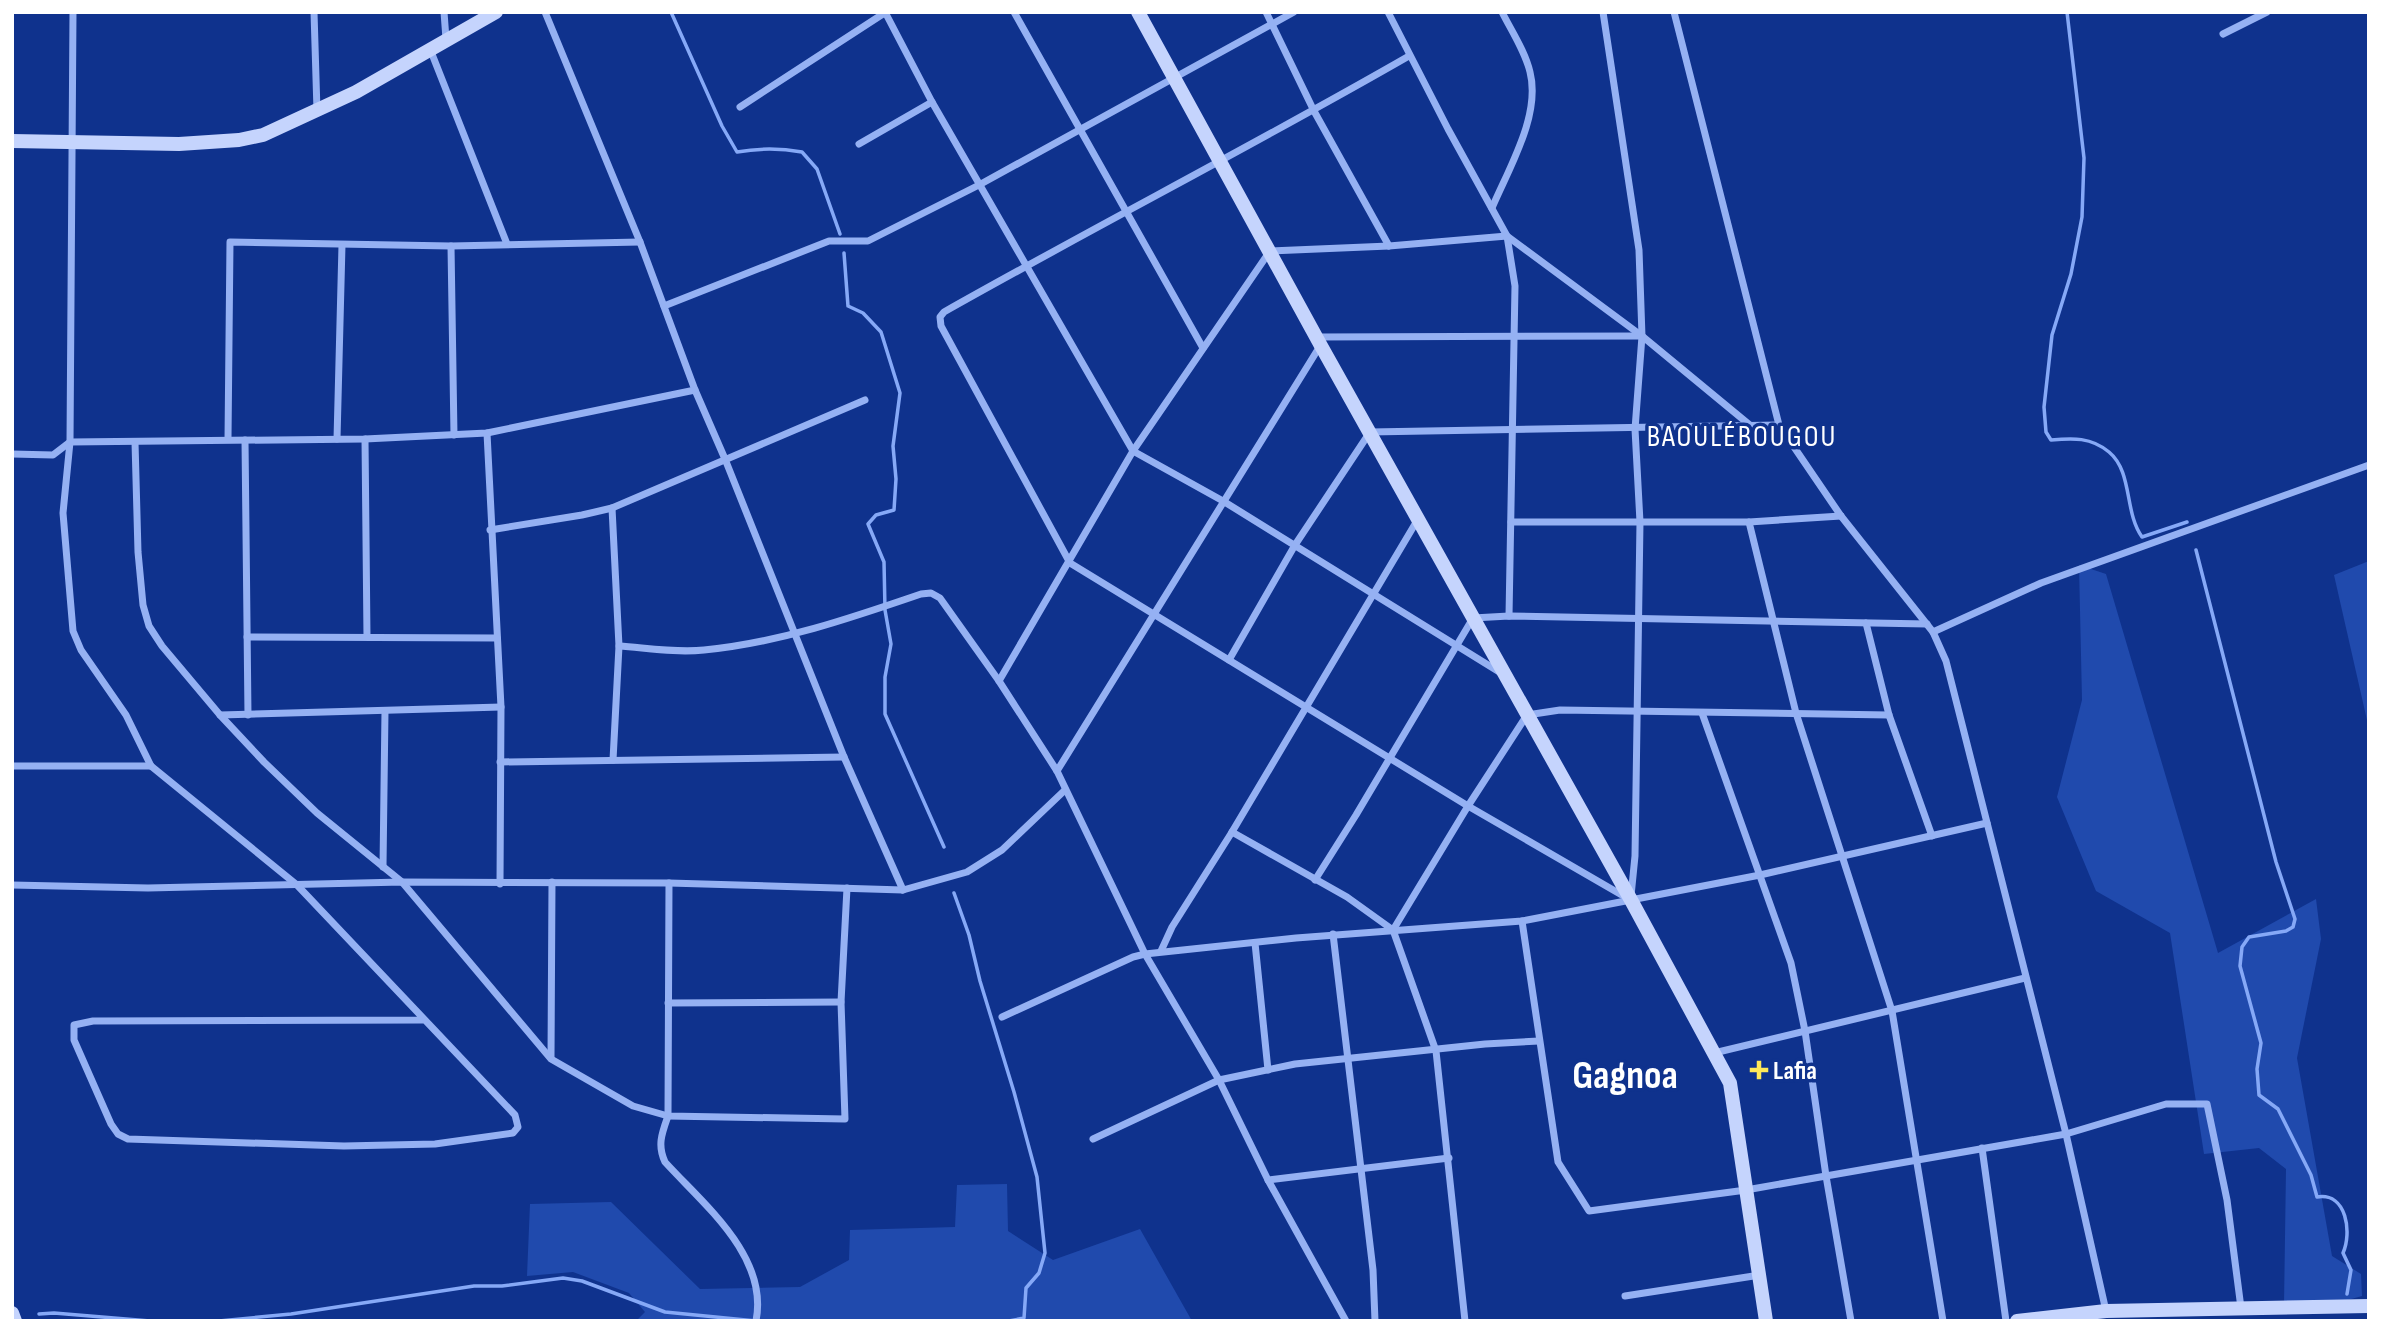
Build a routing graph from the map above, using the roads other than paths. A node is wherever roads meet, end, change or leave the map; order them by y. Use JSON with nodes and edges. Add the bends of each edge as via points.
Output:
{"nodes":[{"id":1,"x":73,"y":12,"type":"edge"},
{"id":2,"x":314,"y":12,"type":"edge"},
{"id":3,"x":444,"y":12,"type":"edge"},
{"id":4,"x":496,"y":12,"type":"edge"},
{"id":5,"x":545,"y":12,"type":"edge"},
{"id":6,"x":886,"y":12,"type":"edge"},
{"id":7,"x":1014,"y":12,"type":"edge"},
{"id":8,"x":1138,"y":12,"type":"edge"},
{"id":9,"x":1266,"y":12,"type":"edge"},
{"id":10,"x":1294,"y":12,"type":"edge"},
{"id":11,"x":1388,"y":12,"type":"edge"},
{"id":12,"x":1502,"y":12,"type":"edge"},
{"id":13,"x":1604,"y":12,"type":"edge"},
{"id":14,"x":1674,"y":12,"type":"edge"},
{"id":15,"x":2267,"y":12,"type":"edge"},
{"id":16,"x":1273,"y":24,"type":"junction"},
{"id":17,"x":2223,"y":34,"type":"dead end"},
{"id":18,"x":446,"y":40,"type":"junction"},
{"id":19,"x":429,"y":49,"type":"junction"},
{"id":20,"x":1409,"y":56,"type":"junction"},
{"id":21,"x":1174,"y":76,"type":"junction"},
{"id":22,"x":932,"y":102,"type":"junction"},
{"id":23,"x":740,"y":107,"type":"dead end"},
{"id":24,"x":1314,"y":111,"type":"junction"},
{"id":25,"x":317,"y":112,"type":"junction"},
{"id":26,"x":1079,"y":129,"type":"junction"},
{"id":27,"x":12,"y":141,"type":"edge"},
{"id":28,"x":72,"y":142,"type":"junction"},
{"id":29,"x":859,"y":144,"type":"dead end"},
{"id":30,"x":1220,"y":160,"type":"junction"},
{"id":31,"x":979,"y":185,"type":"junction"},
{"id":32,"x":1492,"y":208,"type":"junction"},
{"id":33,"x":1126,"y":212,"type":"junction"},
{"id":34,"x":1507,"y":236,"type":"junction"},
{"id":35,"x":640,"y":242,"type":"junction"},
{"id":36,"x":507,"y":244,"type":"junction"},
{"id":37,"x":342,"y":245,"type":"junction"},
{"id":38,"x":451,"y":246,"type":"junction"},
{"id":39,"x":1389,"y":246,"type":"junction"},
{"id":40,"x":1270,"y":251,"type":"junction"},
{"id":41,"x":1025,"y":266,"type":"junction"},
{"id":42,"x":664,"y":306,"type":"junction"},
{"id":43,"x":1642,"y":336,"type":"junction"},
{"id":44,"x":1514,"y":338,"type":"junction"},
{"id":45,"x":1319,"y":341,"type":"junction"},
{"id":46,"x":1203,"y":348,"type":"junction"},
{"id":47,"x":695,"y":390,"type":"junction"},
{"id":48,"x":865,"y":400,"type":"dead end"},
{"id":49,"x":1779,"y":425,"type":"junction"},
{"id":50,"x":1751,"y":426,"type":"junction"},
{"id":51,"x":1635,"y":429,"type":"junction"},
{"id":52,"x":1513,"y":431,"type":"junction"},
{"id":53,"x":1370,"y":432,"type":"junction"},
{"id":54,"x":487,"y":433,"type":"junction"},
{"id":55,"x":454,"y":435,"type":"junction"},
{"id":56,"x":228,"y":439,"type":"junction"},
{"id":57,"x":337,"y":439,"type":"junction"},
{"id":58,"x":365,"y":439,"type":"junction"},
{"id":59,"x":245,"y":440,"type":"junction"},
{"id":60,"x":69,"y":442,"type":"junction"},
{"id":61,"x":135,"y":442,"type":"junction"},
{"id":62,"x":1133,"y":451,"type":"junction"},
{"id":63,"x":12,"y":454,"type":"edge"},
{"id":64,"x":725,"y":459,"type":"junction"},
{"id":65,"x":2369,"y":465,"type":"edge"},
{"id":66,"x":1223,"y":501,"type":"junction"},
{"id":67,"x":612,"y":508,"type":"junction"},
{"id":68,"x":1841,"y":516,"type":"junction"},
{"id":69,"x":1418,"y":518,"type":"junction"},
{"id":70,"x":1511,"y":522,"type":"junction"},
{"id":71,"x":1640,"y":522,"type":"junction"},
{"id":72,"x":1749,"y":522,"type":"junction"},
{"id":73,"x":490,"y":530,"type":"junction"},
{"id":74,"x":1295,"y":545,"type":"junction"},
{"id":75,"x":1070,"y":563,"type":"junction"},
{"id":76,"x":1374,"y":595,"type":"junction"},
{"id":77,"x":1154,"y":614,"type":"junction"},
{"id":78,"x":1509,"y":616,"type":"junction"},
{"id":79,"x":1473,"y":618,"type":"junction"},
{"id":80,"x":1639,"y":620,"type":"junction"},
{"id":81,"x":1775,"y":621,"type":"junction"},
{"id":82,"x":1866,"y":623,"type":"junction"},
{"id":83,"x":1927,"y":624,"type":"junction"},
{"id":84,"x":1933,"y":632,"type":"junction"},
{"id":85,"x":796,"y":634,"type":"junction"},
{"id":86,"x":247,"y":637,"type":"junction"},
{"id":87,"x":367,"y":637,"type":"junction"},
{"id":88,"x":497,"y":638,"type":"junction"},
{"id":89,"x":1456,"y":645,"type":"junction"},
{"id":90,"x":619,"y":646,"type":"junction"},
{"id":91,"x":1229,"y":660,"type":"junction"},
{"id":92,"x":1505,"y":676,"type":"junction"},
{"id":93,"x":999,"y":681,"type":"junction"},
{"id":94,"x":501,"y":707,"type":"junction"},
{"id":95,"x":1307,"y":708,"type":"junction"},
{"id":96,"x":385,"y":711,"type":"junction"},
{"id":97,"x":1637,"y":712,"type":"junction"},
{"id":98,"x":1702,"y":713,"type":"junction"},
{"id":99,"x":1796,"y":713,"type":"junction"},
{"id":100,"x":220,"y":715,"type":"junction"},
{"id":101,"x":248,"y":715,"type":"junction"},
{"id":102,"x":1527,"y":715,"type":"junction"},
{"id":103,"x":1889,"y":715,"type":"junction"},
{"id":104,"x":844,"y":757,"type":"junction"},
{"id":105,"x":1390,"y":758,"type":"junction"},
{"id":106,"x":613,"y":760,"type":"junction"},
{"id":107,"x":500,"y":762,"type":"junction"},
{"id":108,"x":12,"y":766,"type":"edge"},
{"id":109,"x":150,"y":766,"type":"junction"},
{"id":110,"x":1057,"y":771,"type":"junction"},
{"id":111,"x":1065,"y":790,"type":"junction"},
{"id":112,"x":1468,"y":806,"type":"junction"},
{"id":113,"x":1987,"y":823,"type":"junction"},
{"id":114,"x":1232,"y":832,"type":"junction"},
{"id":115,"x":1932,"y":836,"type":"junction"},
{"id":116,"x":1842,"y":856,"type":"junction"},
{"id":117,"x":383,"y":867,"type":"junction"},
{"id":118,"x":1760,"y":875,"type":"junction"},
{"id":119,"x":1315,"y":880,"type":"junction"},
{"id":120,"x":402,"y":882,"type":"junction"},
{"id":121,"x":552,"y":882,"type":"junction"},
{"id":122,"x":669,"y":883,"type":"junction"},
{"id":123,"x":500,"y":884,"type":"junction"},
{"id":124,"x":12,"y":885,"type":"edge"},
{"id":125,"x":297,"y":885,"type":"junction"},
{"id":126,"x":847,"y":888,"type":"junction"},
{"id":127,"x":903,"y":890,"type":"junction"},
{"id":128,"x":1631,"y":900,"type":"junction"},
{"id":129,"x":1522,"y":922,"type":"junction"},
{"id":130,"x":1393,"y":930,"type":"junction"},
{"id":131,"x":1333,"y":934,"type":"junction"},
{"id":132,"x":1255,"y":943,"type":"junction"},
{"id":133,"x":1161,"y":951,"type":"junction"},
{"id":134,"x":1145,"y":954,"type":"junction"},
{"id":135,"x":2025,"y":978,"type":"junction"},
{"id":136,"x":841,"y":1002,"type":"junction"},
{"id":137,"x":668,"y":1003,"type":"junction"},
{"id":138,"x":1892,"y":1011,"type":"junction"},
{"id":139,"x":1002,"y":1017,"type":"dead end"},
{"id":140,"x":422,"y":1020,"type":"junction"},
{"id":141,"x":1805,"y":1031,"type":"junction"},
{"id":142,"x":1539,"y":1041,"type":"junction"},
{"id":143,"x":1436,"y":1051,"type":"junction"},
{"id":144,"x":1714,"y":1053,"type":"junction"},
{"id":145,"x":551,"y":1059,"type":"junction"},
{"id":146,"x":1349,"y":1059,"type":"junction"},
{"id":147,"x":1268,"y":1070,"type":"junction"},
{"id":148,"x":1219,"y":1080,"type":"junction"},
{"id":149,"x":668,"y":1116,"type":"junction"},
{"id":150,"x":2066,"y":1134,"type":"junction"},
{"id":151,"x":1093,"y":1139,"type":"dead end"},
{"id":152,"x":1982,"y":1148,"type":"junction"},
{"id":153,"x":1449,"y":1158,"type":"junction"},
{"id":154,"x":1918,"y":1160,"type":"junction"},
{"id":155,"x":1360,"y":1168,"type":"junction"},
{"id":156,"x":1826,"y":1176,"type":"junction"},
{"id":157,"x":1268,"y":1180,"type":"junction"},
{"id":158,"x":1746,"y":1190,"type":"junction"},
{"id":159,"x":1760,"y":1275,"type":"junction"},
{"id":160,"x":1625,"y":1296,"type":"dead end"},
{"id":161,"x":2369,"y":1306,"type":"edge"},
{"id":162,"x":2241,"y":1308,"type":"junction"},
{"id":163,"x":2106,"y":1311,"type":"junction"},
{"id":164,"x":12,"y":1312,"type":"edge"},
{"id":165,"x":15,"y":1321,"type":"edge"},
{"id":166,"x":756,"y":1321,"type":"edge"},
{"id":167,"x":1346,"y":1321,"type":"edge"},
{"id":168,"x":1375,"y":1321,"type":"edge"},
{"id":169,"x":1465,"y":1321,"type":"edge"},
{"id":170,"x":1766,"y":1321,"type":"edge"},
{"id":171,"x":1851,"y":1321,"type":"edge"},
{"id":172,"x":1943,"y":1321,"type":"edge"},
{"id":173,"x":2006,"y":1321,"type":"edge"},
{"id":174,"x":2017,"y":1321,"type":"edge"}],
"edges":[{"from":1,"to":28,"type":"street"},
{"from":2,"to":25,"type":"street"},
{"from":3,"to":18,"type":"street"},
{"from":4,"to":18,"type":"street"},
{"from":5,"to":35,"type":"street"},
{"from":6,"to":22,"type":"street"},
{"from":6,"to":23,"type":"street"},
{"from":7,"to":26,"type":"street"},
{"from":8,"to":21,"type":"street"},
{"from":9,"to":16,"type":"street"},
{"from":10,"to":16,"type":"street"},
{"from":11,"to":20,"type":"street"},
{"from":12,"to":32,"type":"street","via":[[1525,56],[1533,102]]},
{"from":13,"to":43,"type":"street","via":[[1639,250]]},
{"from":14,"to":49,"type":"street"},
{"from":15,"to":17,"type":"street"},
{"from":16,"to":21,"type":"street"},
{"from":16,"to":24,"type":"street"},
{"from":18,"to":19,"type":"street"},
{"from":19,"to":25,"type":"street"},
{"from":19,"to":36,"type":"street"},
{"from":20,"to":24,"type":"street"},
{"from":20,"to":32,"type":"street"},
{"from":21,"to":26,"type":"street"},
{"from":21,"to":30,"type":"street"},
{"from":22,"to":29,"type":"street"},
{"from":22,"to":31,"type":"street"},
{"from":24,"to":30,"type":"street"},
{"from":24,"to":39,"type":"street"},
{"from":25,"to":28,"type":"street","via":[[239,140]]},
{"from":26,"to":31,"type":"street"},
{"from":26,"to":33,"type":"street"},
{"from":27,"to":28,"type":"street"},
{"from":28,"to":60,"type":"street"},
{"from":30,"to":33,"type":"street"},
{"from":30,"to":40,"type":"street"},
{"from":31,"to":41,"type":"street"},
{"from":31,"to":42,"type":"street","via":[[868,241],[830,241]]},
{"from":32,"to":34,"type":"street"},
{"from":33,"to":41,"type":"street"},
{"from":33,"to":46,"type":"street"},
{"from":34,"to":39,"type":"street"},
{"from":34,"to":43,"type":"street"},
{"from":34,"to":44,"type":"street","via":[[1515,286]]},
{"from":35,"to":36,"type":"street"},
{"from":35,"to":42,"type":"street"},
{"from":36,"to":38,"type":"street"},
{"from":37,"to":38,"type":"street"},
{"from":37,"to":56,"type":"street","via":[[230,242]]},
{"from":37,"to":57,"type":"street"},
{"from":38,"to":55,"type":"street"},
{"from":39,"to":40,"type":"street"},
{"from":40,"to":45,"type":"street"},
{"from":40,"to":46,"type":"street"},
{"from":41,"to":62,"type":"street"},
{"from":41,"to":75,"type":"street","via":[[944,312],[941,326]]},
{"from":42,"to":47,"type":"street"},
{"from":43,"to":44,"type":"street"},
{"from":43,"to":50,"type":"street"},
{"from":43,"to":51,"type":"street"},
{"from":44,"to":45,"type":"street"},
{"from":44,"to":52,"type":"street"},
{"from":45,"to":53,"type":"street"},
{"from":45,"to":66,"type":"street"},
{"from":46,"to":62,"type":"street"},
{"from":47,"to":54,"type":"street"},
{"from":47,"to":64,"type":"street"},
{"from":48,"to":64,"type":"street"},
{"from":49,"to":50,"type":"street"},
{"from":49,"to":68,"type":"street"},
{"from":50,"to":51,"type":"street"},
{"from":51,"to":52,"type":"street"},
{"from":51,"to":71,"type":"street"},
{"from":52,"to":53,"type":"street"},
{"from":52,"to":70,"type":"street"},
{"from":53,"to":69,"type":"street"},
{"from":53,"to":74,"type":"street"},
{"from":54,"to":55,"type":"street"},
{"from":54,"to":73,"type":"street"},
{"from":55,"to":58,"type":"street"},
{"from":56,"to":59,"type":"street"},
{"from":56,"to":61,"type":"street"},
{"from":57,"to":58,"type":"street"},
{"from":57,"to":59,"type":"street"},
{"from":58,"to":87,"type":"street"},
{"from":59,"to":86,"type":"street"},
{"from":60,"to":61,"type":"street"},
{"from":60,"to":63,"type":"street","via":[[53,455]]},
{"from":60,"to":109,"type":"street","via":[[63,513],[73,631],[126,715]]},
{"from":61,"to":100,"type":"street","via":[[139,576],[149,626]]},
{"from":62,"to":66,"type":"street"},
{"from":62,"to":75,"type":"street"},
{"from":64,"to":67,"type":"street"},
{"from":64,"to":85,"type":"street"},
{"from":65,"to":84,"type":"street","via":[[2041,583]]},
{"from":66,"to":74,"type":"street"},
{"from":66,"to":77,"type":"street"},
{"from":67,"to":73,"type":"street"},
{"from":67,"to":90,"type":"street"},
{"from":68,"to":72,"type":"street"},
{"from":68,"to":83,"type":"street"},
{"from":69,"to":76,"type":"street"},
{"from":69,"to":79,"type":"street"},
{"from":70,"to":71,"type":"street"},
{"from":70,"to":78,"type":"street"},
{"from":71,"to":72,"type":"street"},
{"from":71,"to":80,"type":"street"},
{"from":72,"to":81,"type":"street"},
{"from":73,"to":88,"type":"street"},
{"from":74,"to":76,"type":"street"},
{"from":74,"to":91,"type":"street"},
{"from":75,"to":77,"type":"street"},
{"from":75,"to":93,"type":"street"},
{"from":76,"to":89,"type":"street"},
{"from":76,"to":95,"type":"street"},
{"from":77,"to":91,"type":"street"},
{"from":77,"to":110,"type":"street"},
{"from":78,"to":79,"type":"street"},
{"from":78,"to":80,"type":"street"},
{"from":79,"to":89,"type":"street"},
{"from":79,"to":92,"type":"street"},
{"from":80,"to":81,"type":"street"},
{"from":80,"to":97,"type":"street"},
{"from":81,"to":82,"type":"street"},
{"from":81,"to":99,"type":"street"},
{"from":82,"to":83,"type":"street"},
{"from":82,"to":103,"type":"street"},
{"from":83,"to":84,"type":"street"},
{"from":84,"to":113,"type":"street","via":[[1946,661]]},
{"from":85,"to":90,"type":"street","via":[[702,650]]},
{"from":85,"to":93,"type":"street","via":[[931,593],[940,598]]},
{"from":85,"to":104,"type":"street"},
{"from":86,"to":87,"type":"street"},
{"from":86,"to":101,"type":"street"},
{"from":87,"to":88,"type":"street"},
{"from":88,"to":94,"type":"street"},
{"from":89,"to":92,"type":"street"},
{"from":89,"to":105,"type":"street"},
{"from":90,"to":106,"type":"street"},
{"from":91,"to":95,"type":"street"},
{"from":92,"to":102,"type":"street"},
{"from":93,"to":110,"type":"street"},
{"from":94,"to":96,"type":"street"},
{"from":94,"to":107,"type":"street"},
{"from":95,"to":105,"type":"street"},
{"from":95,"to":114,"type":"street"},
{"from":96,"to":101,"type":"street"},
{"from":96,"to":117,"type":"street"},
{"from":97,"to":98,"type":"street"},
{"from":97,"to":102,"type":"street","via":[[1560,710]]},
{"from":97,"to":128,"type":"street"},
{"from":98,"to":99,"type":"street"},
{"from":98,"to":118,"type":"street"},
{"from":99,"to":103,"type":"street"},
{"from":99,"to":116,"type":"street"},
{"from":100,"to":101,"type":"street"},
{"from":100,"to":117,"type":"street","via":[[317,813]]},
{"from":102,"to":112,"type":"street"},
{"from":102,"to":128,"type":"street"},
{"from":103,"to":115,"type":"street"},
{"from":104,"to":106,"type":"street"},
{"from":104,"to":127,"type":"street"},
{"from":105,"to":112,"type":"street"},
{"from":105,"to":119,"type":"street"},
{"from":106,"to":107,"type":"street"},
{"from":107,"to":123,"type":"street"},
{"from":108,"to":109,"type":"street"},
{"from":109,"to":125,"type":"street"},
{"from":110,"to":111,"type":"street"},
{"from":111,"to":127,"type":"street","via":[[1002,850],[967,872]]},
{"from":111,"to":134,"type":"street"},
{"from":112,"to":128,"type":"street"},
{"from":112,"to":130,"type":"street"},
{"from":113,"to":115,"type":"street"},
{"from":113,"to":135,"type":"street"},
{"from":114,"to":119,"type":"street"},
{"from":114,"to":133,"type":"street"},
{"from":115,"to":116,"type":"street"},
{"from":116,"to":118,"type":"street"},
{"from":116,"to":138,"type":"street"},
{"from":117,"to":120,"type":"street"},
{"from":118,"to":128,"type":"street"},
{"from":118,"to":141,"type":"street","via":[[1791,963]]},
{"from":119,"to":130,"type":"street"},
{"from":120,"to":123,"type":"street"},
{"from":120,"to":125,"type":"street"},
{"from":120,"to":145,"type":"street"},
{"from":121,"to":122,"type":"street"},
{"from":121,"to":123,"type":"street"},
{"from":121,"to":145,"type":"street"},
{"from":122,"to":126,"type":"street"},
{"from":122,"to":137,"type":"street"},
{"from":124,"to":125,"type":"street"},
{"from":125,"to":140,"type":"street"},
{"from":126,"to":127,"type":"street"},
{"from":126,"to":136,"type":"street"},
{"from":128,"to":129,"type":"street"},
{"from":128,"to":144,"type":"street"},
{"from":129,"to":130,"type":"street"},
{"from":129,"to":142,"type":"street"},
{"from":130,"to":131,"type":"street"},
{"from":130,"to":143,"type":"street"},
{"from":131,"to":132,"type":"street"},
{"from":131,"to":146,"type":"street"},
{"from":132,"to":133,"type":"street"},
{"from":132,"to":147,"type":"street"},
{"from":133,"to":134,"type":"street"},
{"from":134,"to":139,"type":"street"},
{"from":134,"to":148,"type":"street"},
{"from":135,"to":138,"type":"street"},
{"from":135,"to":150,"type":"street"},
{"from":136,"to":137,"type":"street"},
{"from":136,"to":149,"type":"street","via":[[845,1119]]},
{"from":137,"to":149,"type":"street"},
{"from":138,"to":141,"type":"street"},
{"from":138,"to":154,"type":"street"},
{"from":140,"to":140,"type":"street","via":[[93,1021],[74,1025],[74,1040],[111,1124],[128,1139],[335,1146],[435,1144],[513,1133],[518,1127],[515,1115]]},
{"from":141,"to":144,"type":"street"},
{"from":141,"to":156,"type":"street"},
{"from":142,"to":143,"type":"street"},
{"from":142,"to":158,"type":"street","via":[[1558,1162],[1588,1211]]},
{"from":143,"to":146,"type":"street"},
{"from":143,"to":153,"type":"street"},
{"from":144,"to":158,"type":"street","via":[[1730,1083]]},
{"from":145,"to":149,"type":"street","via":[[633,1106]]},
{"from":146,"to":147,"type":"street"},
{"from":146,"to":155,"type":"street"},
{"from":147,"to":148,"type":"street"},
{"from":148,"to":151,"type":"street"},
{"from":148,"to":157,"type":"street"},
{"from":149,"to":166,"type":"street","via":[[661,1137],[664,1162],[730,1233],[745,1257],[757,1288]]},
{"from":150,"to":152,"type":"street"},
{"from":150,"to":162,"type":"street","via":[[2166,1104],[2207,1104],[2227,1200]]},
{"from":150,"to":163,"type":"street"},
{"from":152,"to":154,"type":"street"},
{"from":152,"to":173,"type":"street"},
{"from":153,"to":155,"type":"street"},
{"from":153,"to":169,"type":"street"},
{"from":154,"to":156,"type":"street"},
{"from":154,"to":172,"type":"street"},
{"from":155,"to":157,"type":"street"},
{"from":155,"to":168,"type":"street"},
{"from":156,"to":158,"type":"street"},
{"from":156,"to":171,"type":"street"},
{"from":157,"to":167,"type":"street"},
{"from":158,"to":159,"type":"street"},
{"from":159,"to":160,"type":"street"},
{"from":159,"to":170,"type":"street"},
{"from":161,"to":162,"type":"street"},
{"from":162,"to":163,"type":"street"},
{"from":163,"to":174,"type":"street"},
{"from":164,"to":165,"type":"street"}]}
